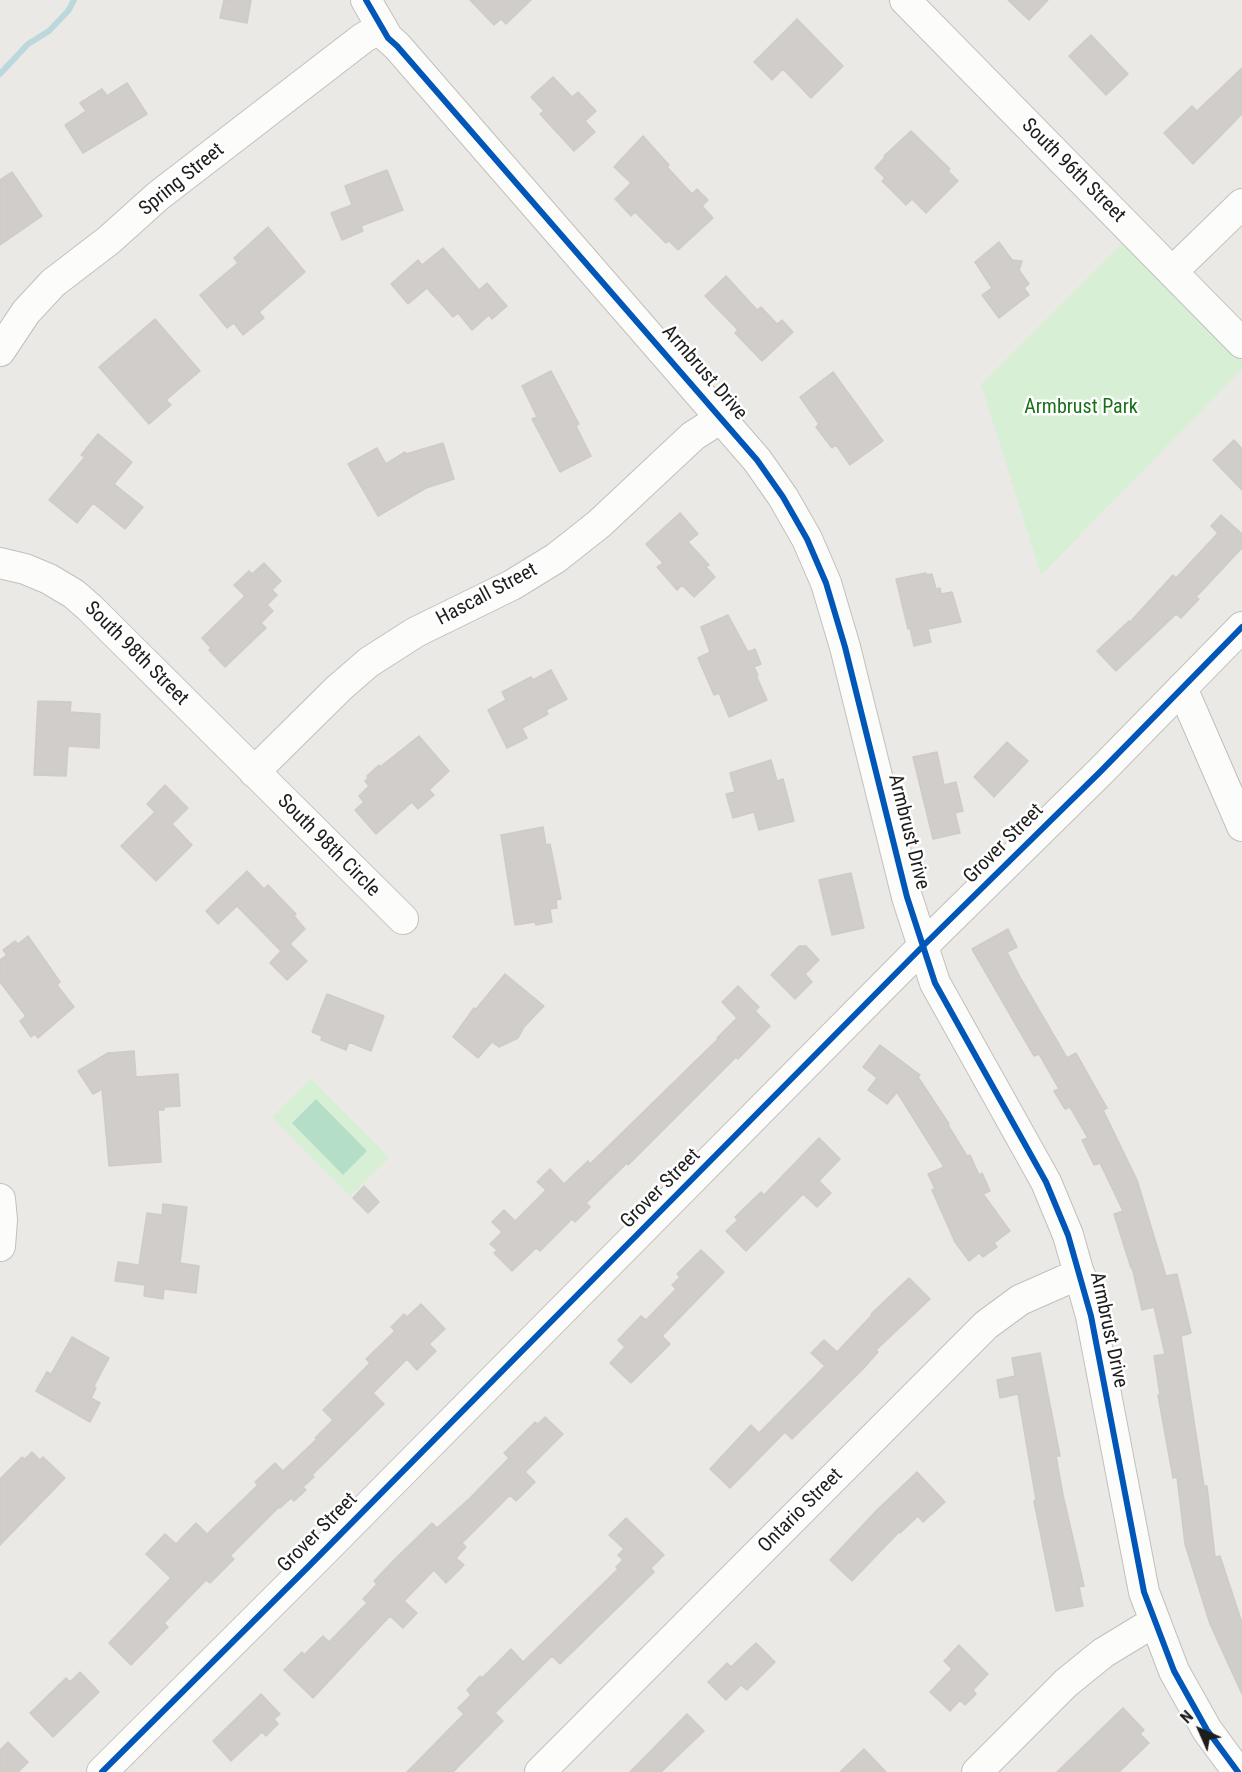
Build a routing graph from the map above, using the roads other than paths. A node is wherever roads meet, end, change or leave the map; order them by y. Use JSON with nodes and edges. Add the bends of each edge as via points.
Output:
{"nodes":[{"id":1,"x":366,"y":0,"type":"edge"},
{"id":2,"x":905,"y":0,"type":"edge"},
{"id":3,"x":382,"y":27,"type":"junction"},
{"id":4,"x":1242,"y":204,"type":"edge"},
{"id":5,"x":1172,"y":272,"type":"junction"},
{"id":6,"x":1242,"y":343,"type":"edge"},
{"id":7,"x":0,"y":351,"type":"edge"},
{"id":8,"x":721,"y":418,"type":"junction"},
{"id":9,"x":0,"y":563,"type":"edge"},
{"id":10,"x":1242,"y":627,"type":"edge"},
{"id":11,"x":1182,"y":688,"type":"junction"},
{"id":12,"x":254,"y":772,"type":"junction"},
{"id":13,"x":1242,"y":825,"type":"edge"},
{"id":14,"x":403,"y":920,"type":"dead end"},
{"id":15,"x":922,"y":947,"type":"junction"},
{"id":16,"x":0,"y":1199,"type":"edge"},
{"id":17,"x":0,"y":1246,"type":"edge"},
{"id":18,"x":1080,"y":1275,"type":"junction"},
{"id":19,"x":1154,"y":1622,"type":"junction"},
{"id":20,"x":102,"y":1772,"type":"edge"},
{"id":21,"x":540,"y":1772,"type":"edge"},
{"id":22,"x":977,"y":1772,"type":"edge"},
{"id":23,"x":1238,"y":1772,"type":"edge"}],
"edges":[{"from":1,"to":3,"type":"street","name":"Armbrust Drive"},
{"from":2,"to":5,"type":"street","name":"South 96th Street"},
{"from":3,"to":7,"type":"street","name":"Spring Street","via":[[158,196],[53,284],[26,312]]},
{"from":3,"to":8,"type":"street","name":"Armbrust Drive"},
{"from":4,"to":5,"type":"street"},
{"from":5,"to":6,"type":"street","name":"South 96th Street"},
{"from":8,"to":12,"type":"street","name":"Hascall Street","via":[[693,436],[599,524],[556,558],[512,585],[416,632],[369,662]]},
{"from":8,"to":15,"type":"street","name":"Armbrust Drive","via":[[783,497],[826,583]]},
{"from":9,"to":12,"type":"street","name":"South 98th Street","via":[[26,569],[74,594]]},
{"from":10,"to":11,"type":"street","name":"Grover Street"},
{"from":11,"to":13,"type":"street"},
{"from":11,"to":15,"type":"street","name":"Grover Street"},
{"from":12,"to":14,"type":"street","name":"South 98th Circle"},
{"from":15,"to":18,"type":"street","name":"Armbrust Drive","via":[[935,983],[1046,1182]]},
{"from":15,"to":20,"type":"street","name":"Grover Street"},
{"from":16,"to":17,"type":"street"},
{"from":18,"to":19,"type":"street","name":"Armbrust Drive","via":[[1144,1592]]},
{"from":18,"to":21,"type":"street","name":"Ontario Street","via":[[1020,1300],[986,1325]]},
{"from":19,"to":22,"type":"street","via":[[1103,1653],[1066,1683]]},
{"from":19,"to":23,"type":"street","name":"Armbrust Drive","via":[[1174,1671],[1207,1730]]}]}
